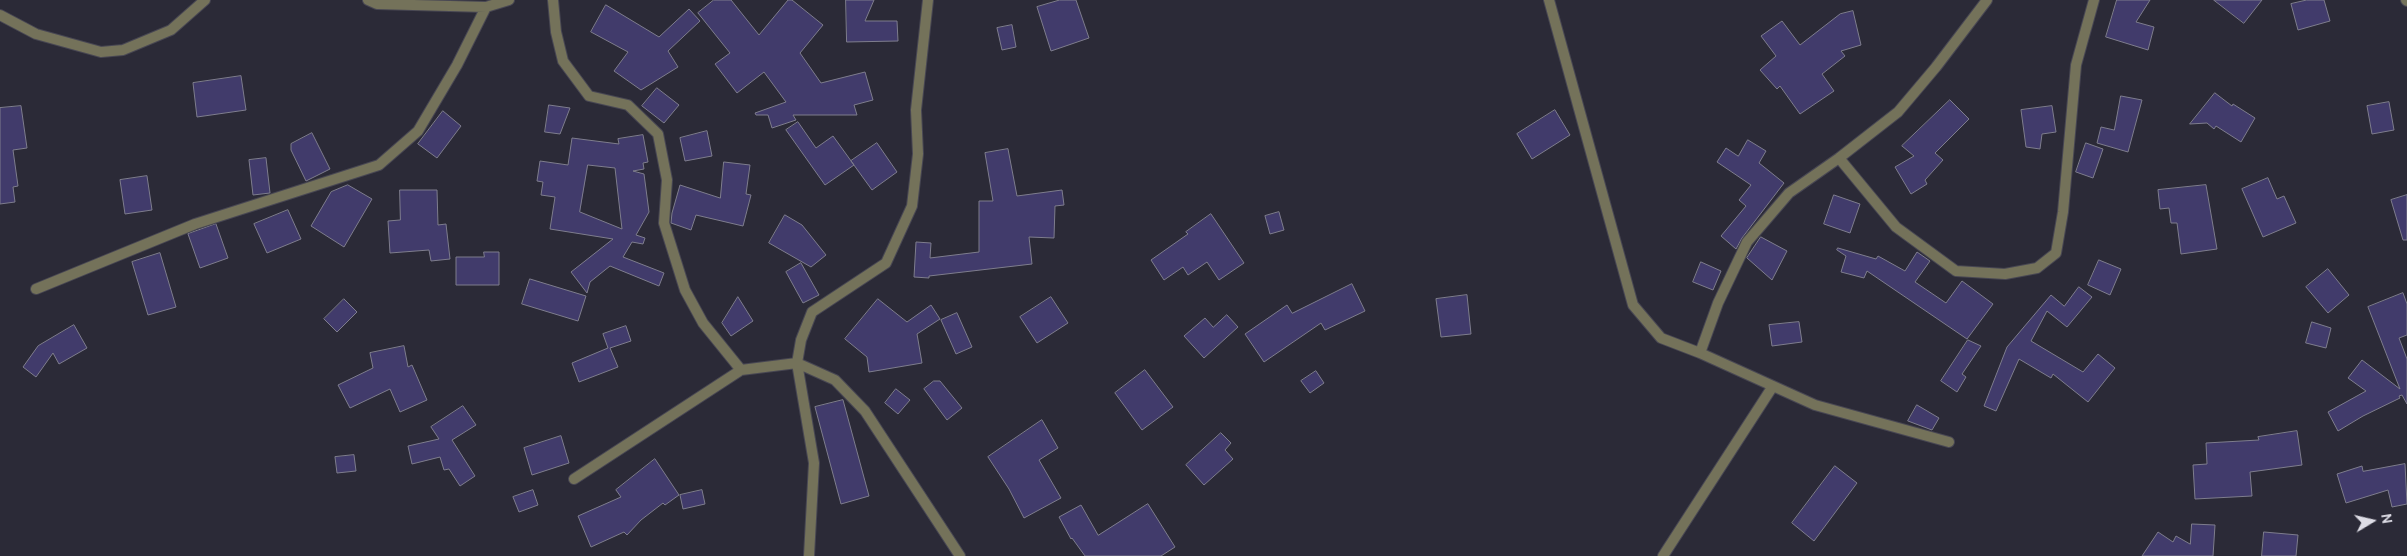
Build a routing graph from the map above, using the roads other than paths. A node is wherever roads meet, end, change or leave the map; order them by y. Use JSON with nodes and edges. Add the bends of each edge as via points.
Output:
{"nodes":[{"id":1,"x":205,"y":0,"type":"edge"},
{"id":2,"x":368,"y":0,"type":"edge"},
{"id":3,"x":509,"y":0,"type":"edge"},
{"id":4,"x":553,"y":0,"type":"edge"},
{"id":5,"x":928,"y":0,"type":"edge"},
{"id":6,"x":1549,"y":0,"type":"edge"},
{"id":7,"x":1987,"y":0,"type":"edge"},
{"id":8,"x":2094,"y":0,"type":"edge"},
{"id":9,"x":486,"y":7,"type":"junction"},
{"id":10,"x":0,"y":15,"type":"edge"},
{"id":11,"x":1839,"y":158,"type":"junction"},
{"id":12,"x":36,"y":289,"type":"dead end"},
{"id":13,"x":1700,"y":353,"type":"junction"},
{"id":14,"x":797,"y":363,"type":"junction"},
{"id":15,"x":741,"y":370,"type":"junction"},
{"id":16,"x":1774,"y":386,"type":"junction"},
{"id":17,"x":1949,"y":442,"type":"dead end"},
{"id":18,"x":574,"y":479,"type":"dead end"},
{"id":19,"x":809,"y":556,"type":"edge"},
{"id":20,"x":960,"y":556,"type":"edge"},
{"id":21,"x":1663,"y":556,"type":"edge"}],
"edges":[{"from":1,"to":10,"type":"street","via":[[171,30],[124,50],[101,52],[36,34]]},
{"from":2,"to":9,"type":"street","via":[[377,4]]},
{"from":3,"to":9,"type":"street"},
{"from":4,"to":15,"type":"street","via":[[563,61],[589,96],[628,105],[658,134],[666,180],[664,223],[685,290],[703,323]]},
{"from":5,"to":14,"type":"street","via":[[916,110],[918,154],[912,206],[886,263],[812,312],[801,340]]},
{"from":6,"to":13,"type":"street","via":[[1633,304],[1661,338]]},
{"from":7,"to":11,"type":"street","via":[[1898,112]]},
{"from":8,"to":11,"type":"street","via":[[2076,65],[2063,212],[2056,253],[2037,268],[2005,274],[1956,271],[1896,227]]},
{"from":9,"to":12,"type":"street","via":[[418,131],[379,165],[195,224]]},
{"from":11,"to":13,"type":"street","via":[[1789,193],[1747,242],[1718,302]]},
{"from":13,"to":16,"type":"street"},
{"from":14,"to":15,"type":"street"},
{"from":14,"to":19,"type":"street","via":[[814,464]]},
{"from":14,"to":20,"type":"street","via":[[835,380],[865,411]]},
{"from":15,"to":18,"type":"street"},
{"from":16,"to":17,"type":"street","via":[[1815,405]]},
{"from":16,"to":21,"type":"street"}]}
